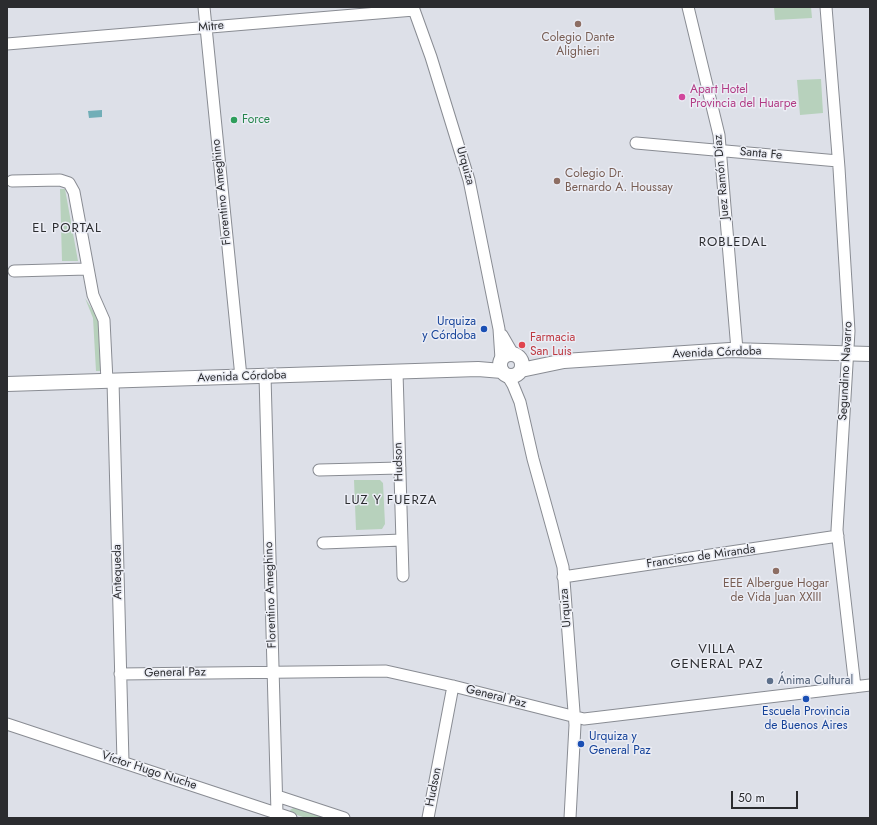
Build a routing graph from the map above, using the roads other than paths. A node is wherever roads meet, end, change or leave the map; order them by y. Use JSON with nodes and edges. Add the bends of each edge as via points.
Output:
{"nodes":[{"id":1,"x":204,"y":7,"type":"edge"},
{"id":2,"x":688,"y":7,"type":"edge"},
{"id":3,"x":826,"y":7,"type":"edge"},
{"id":4,"x":414,"y":8,"type":"edge"},
{"id":5,"x":206,"y":27,"type":"junction"},
{"id":6,"x":7,"y":44,"type":"edge"},
{"id":7,"x":636,"y":143,"type":"dead end"},
{"id":8,"x":720,"y":151,"type":"junction"},
{"id":9,"x":838,"y":161,"type":"junction"},
{"id":10,"x":12,"y":181,"type":"dead end"},
{"id":11,"x":87,"y":269,"type":"junction"},
{"id":12,"x":14,"y":271,"type":"dead end"},
{"id":13,"x":738,"y":350,"type":"junction"},
{"id":14,"x":848,"y":354,"type":"junction"},
{"id":15,"x":870,"y":354,"type":"edge"},
{"id":16,"x":510,"y":365,"type":"junction"},
{"id":17,"x":397,"y":372,"type":"junction"},
{"id":18,"x":265,"y":376,"type":"junction"},
{"id":19,"x":241,"y":377,"type":"junction"},
{"id":20,"x":110,"y":381,"type":"junction"},
{"id":21,"x":7,"y":384,"type":"edge"},
{"id":22,"x":400,"y":468,"type":"junction"},
{"id":23,"x":319,"y":470,"type":"dead end"},
{"id":24,"x":838,"y":536,"type":"junction"},
{"id":25,"x":402,"y":540,"type":"junction"},
{"id":26,"x":324,"y":543,"type":"dead end"},
{"id":27,"x":403,"y":576,"type":"dead end"},
{"id":28,"x":563,"y":577,"type":"junction"},
{"id":29,"x":274,"y":672,"type":"junction"},
{"id":30,"x":120,"y":674,"type":"junction"},
{"id":31,"x":870,"y":685,"type":"edge"},
{"id":32,"x":453,"y":686,"type":"junction"},
{"id":33,"x":855,"y":687,"type":"junction"},
{"id":34,"x":575,"y":716,"type":"junction"},
{"id":35,"x":7,"y":724,"type":"edge"},
{"id":36,"x":123,"y":762,"type":"junction"},
{"id":37,"x":277,"y":796,"type":"junction"},
{"id":38,"x":277,"y":813,"type":"junction"},
{"id":39,"x":291,"y":818,"type":"edge"},
{"id":40,"x":344,"y":818,"type":"edge"},
{"id":41,"x":428,"y":818,"type":"edge"},
{"id":42,"x":570,"y":818,"type":"edge"}],
"edges":[{"from":1,"to":5,"type":"street","name":"Florentino Ameghino"},
{"from":2,"to":8,"type":"street","name":"Juez Ramón Díaz","via":[[719,135]]},
{"from":3,"to":9,"type":"street","name":"Segundino Navarro"},
{"from":4,"to":5,"type":"street","name":"Mitre"},
{"from":4,"to":16,"type":"street","name":"Urquiza","via":[[469,180],[499,329]]},
{"from":5,"to":6,"type":"street","name":"Mitre"},
{"from":5,"to":19,"type":"street","name":"Florentino Ameghino"},
{"from":7,"to":8,"type":"street","name":"Santa Fe"},
{"from":8,"to":9,"type":"street","name":"Santa Fe"},
{"from":8,"to":13,"type":"street","name":"Juez Ramón Díaz"},
{"from":9,"to":14,"type":"street","name":"Segundino Navarro","via":[[849,331]]},
{"from":10,"to":11,"type":"street","name":"Antequeda","via":[[60,180],[69,183],[74,192]]},
{"from":11,"to":12,"type":"street"},
{"from":11,"to":20,"type":"street","name":"Antequeda","via":[[93,295],[104,320]]},
{"from":13,"to":14,"type":"main road","name":"Avenida Córdoba"},
{"from":13,"to":16,"type":"main road","name":"Avenida Córdoba"},
{"from":14,"to":15,"type":"main road","name":"Avenida Córdoba"},
{"from":14,"to":24,"type":"street","name":"Segundino Navarro"},
{"from":16,"to":17,"type":"main road","name":"Avenida Córdoba","via":[[478,369]]},
{"from":16,"to":28,"type":"street","name":"Urquiza","via":[[513,385],[520,402],[563,567]]},
{"from":17,"to":18,"type":"main road","name":"Avenida Córdoba"},
{"from":17,"to":22,"type":"street","name":"Hudson"},
{"from":18,"to":19,"type":"main road","name":"Avenida Córdoba"},
{"from":18,"to":29,"type":"street","name":"Florentino Ameghino"},
{"from":19,"to":20,"type":"main road","name":"Avenida Córdoba"},
{"from":20,"to":21,"type":"main road","name":"Avenida Córdoba"},
{"from":20,"to":30,"type":"street","name":"Antequeda"},
{"from":22,"to":23,"type":"street"},
{"from":22,"to":25,"type":"street","name":"Hudson"},
{"from":24,"to":28,"type":"street","name":"Francisco de Miranda"},
{"from":24,"to":33,"type":"street","name":"Segundino Navarro"},
{"from":25,"to":26,"type":"street"},
{"from":25,"to":27,"type":"street","name":"Hudson"},
{"from":28,"to":34,"type":"street","name":"Urquiza"},
{"from":29,"to":30,"type":"street","name":"General Paz"},
{"from":29,"to":32,"type":"street","name":"General Paz","via":[[386,671]]},
{"from":29,"to":37,"type":"street","name":"Florentino Ameghino"},
{"from":30,"to":36,"type":"street","name":"Antequeda"},
{"from":31,"to":33,"type":"street","name":"General Paz"},
{"from":32,"to":34,"type":"street","name":"General Paz"},
{"from":32,"to":41,"type":"street","name":"Hudson"},
{"from":33,"to":34,"type":"street","name":"General Paz","via":[[584,719]]},
{"from":34,"to":42,"type":"street","name":"Urquiza"},
{"from":35,"to":36,"type":"street","name":"Víctor Hugo Nuche"},
{"from":36,"to":38,"type":"street","name":"Víctor Hugo Nuche"},
{"from":37,"to":38,"type":"street","name":"Florentino Ameghino"},
{"from":37,"to":40,"type":"street"},
{"from":38,"to":39,"type":"street","name":"Víctor Hugo Nuche"}]}
